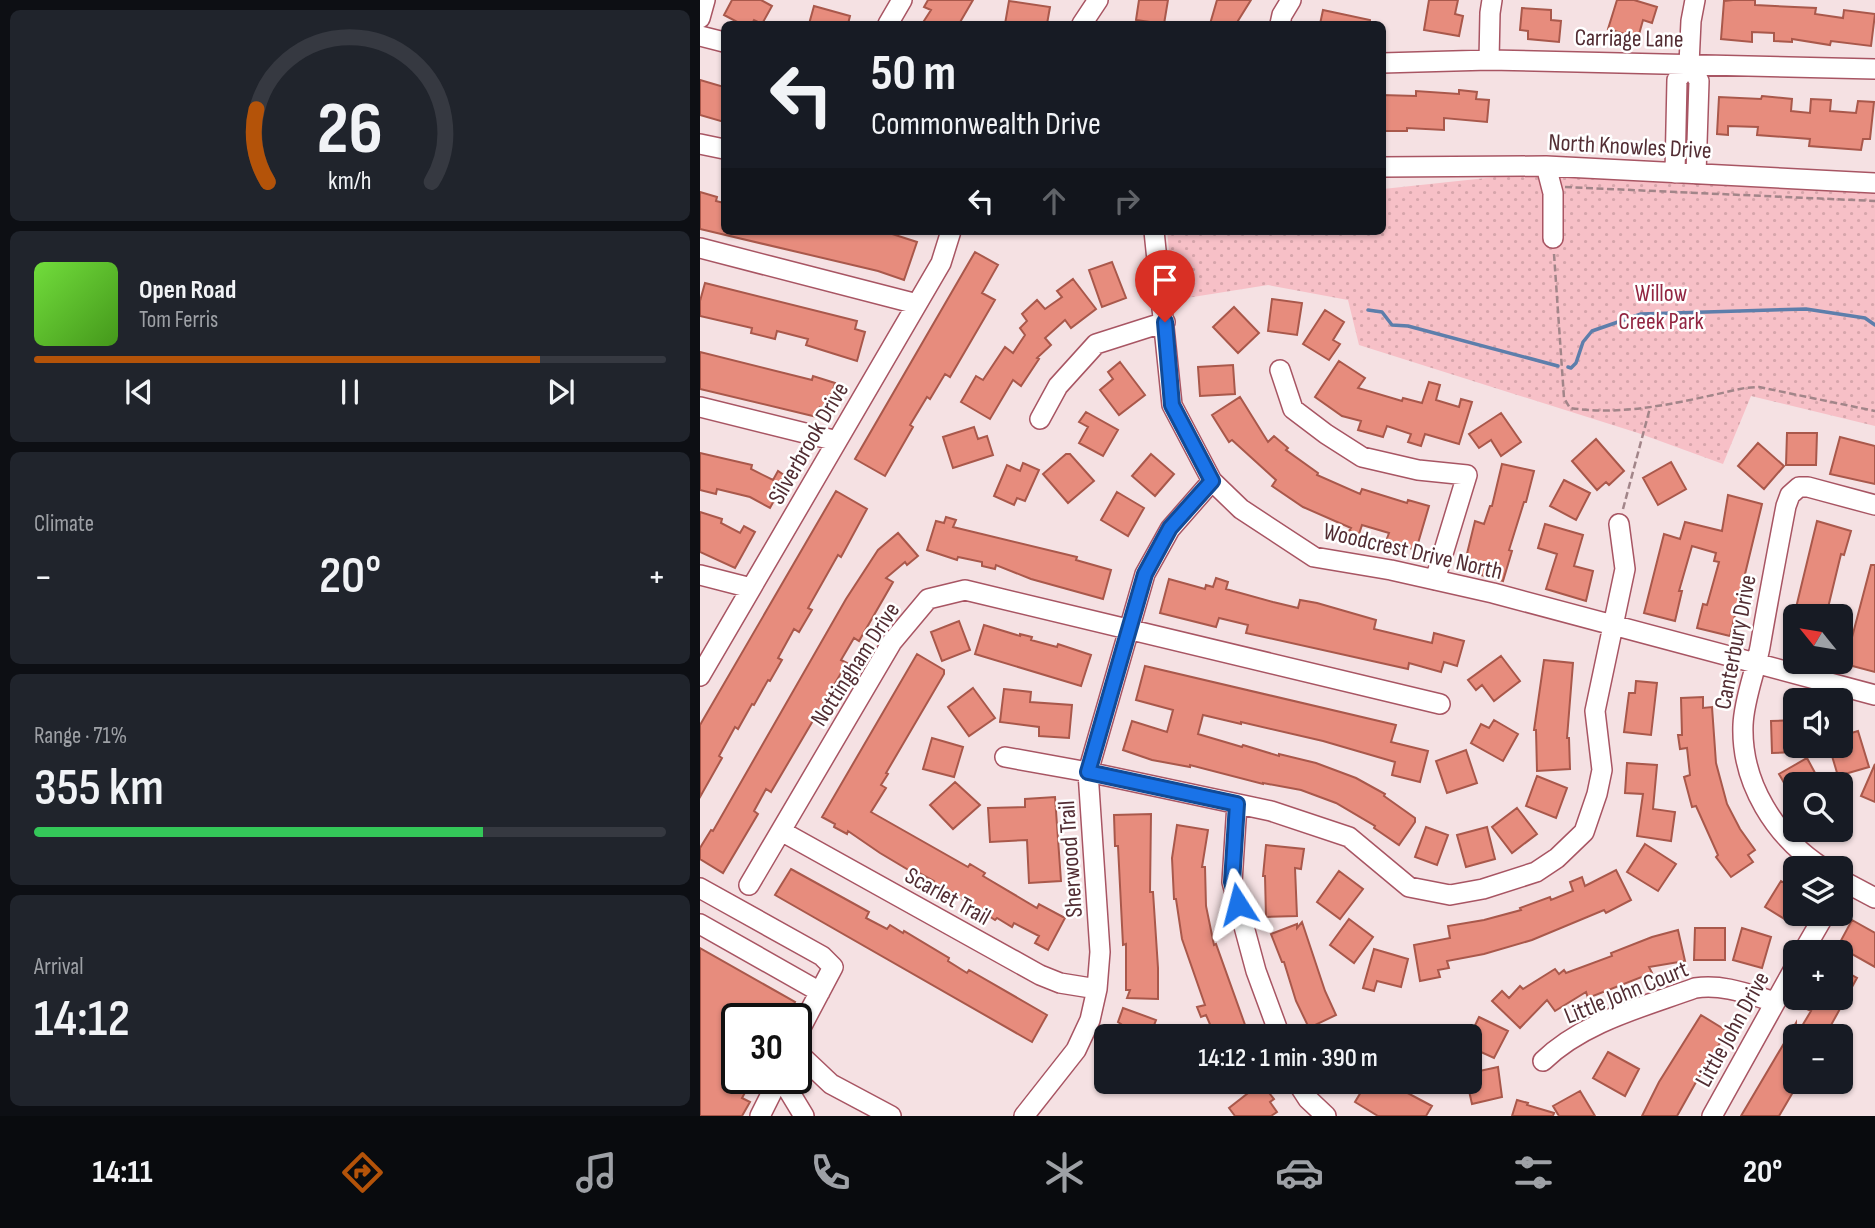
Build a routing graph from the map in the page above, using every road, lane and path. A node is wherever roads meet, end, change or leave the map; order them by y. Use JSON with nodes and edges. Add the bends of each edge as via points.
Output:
{"nodes":[{"id":1,"x":705,"y":0,"type":"edge"},
{"id":2,"x":902,"y":0,"type":"edge"},
{"id":3,"x":1098,"y":0,"type":"edge"},
{"id":4,"x":1291,"y":0,"type":"edge"},
{"id":5,"x":1492,"y":0,"type":"edge"},
{"id":6,"x":1695,"y":0,"type":"edge"},
{"id":7,"x":700,"y":19,"type":"edge"},
{"id":8,"x":890,"y":21,"type":"edge"},
{"id":9,"x":1084,"y":21,"type":"edge"},
{"id":10,"x":1281,"y":21,"type":"edge"},
{"id":11,"x":700,"y":36,"type":"edge"},
{"id":12,"x":721,"y":41,"type":"edge"},
{"id":13,"x":1489,"y":60,"type":"junction"},
{"id":14,"x":1386,"y":63,"type":"edge"},
{"id":15,"x":1689,"y":64,"type":"junction"},
{"id":16,"x":1875,"y":69,"type":"edge"},
{"id":17,"x":700,"y":144,"type":"edge"},
{"id":18,"x":721,"y":148,"type":"edge"},
{"id":19,"x":1546,"y":166,"type":"junction"},
{"id":20,"x":1386,"y":167,"type":"edge"},
{"id":21,"x":1675,"y":173,"type":"junction"},
{"id":22,"x":1696,"y":174,"type":"junction"},
{"id":23,"x":1875,"y":183,"type":"edge"},
{"id":24,"x":1552,"y":187,"type":"junction"},
{"id":25,"x":1875,"y":201,"type":"edge"},
{"id":26,"x":950,"y":235,"type":"edge"},
{"id":27,"x":1154,"y":235,"type":"edge"},
{"id":28,"x":1553,"y":238,"type":"joint"},
{"id":29,"x":700,"y":248,"type":"edge"},
{"id":30,"x":917,"y":304,"type":"junction"},
{"id":31,"x":1165,"y":322,"type":"junction"},
{"id":32,"x":1280,"y":369,"type":"dead end"},
{"id":33,"x":700,"y":407,"type":"edge"},
{"id":34,"x":1650,"y":408,"type":"junction"},
{"id":35,"x":1875,"y":411,"type":"edge"},
{"id":36,"x":1041,"y":419,"type":"dead end"},
{"id":37,"x":837,"y":441,"type":"junction"},
{"id":38,"x":1212,"y":481,"type":"junction"},
{"id":39,"x":1875,"y":505,"type":"edge"},
{"id":40,"x":1619,"y":524,"type":"joint"},
{"id":41,"x":700,"y":575,"type":"edge"},
{"id":42,"x":1435,"y":580,"type":"junction"},
{"id":43,"x":751,"y":588,"type":"junction"},
{"id":44,"x":1614,"y":626,"type":"junction"},
{"id":45,"x":1128,"y":629,"type":"junction"},
{"id":46,"x":1757,"y":662,"type":"junction"},
{"id":47,"x":700,"y":676,"type":"edge"},
{"id":48,"x":1875,"y":695,"type":"edge"},
{"id":49,"x":1440,"y":704,"type":"dead end"},
{"id":50,"x":1004,"y":757,"type":"dead end"},
{"id":51,"x":1088,"y":772,"type":"junction"},
{"id":52,"x":1237,"y":804,"type":"junction"},
{"id":53,"x":781,"y":831,"type":"junction"},
{"id":54,"x":1807,"y":856,"type":"edge"},
{"id":55,"x":750,"y":886,"type":"dead end"},
{"id":56,"x":700,"y":888,"type":"edge"},
{"id":57,"x":1853,"y":888,"type":"edge"},
{"id":58,"x":1875,"y":898,"type":"edge"},
{"id":59,"x":700,"y":924,"type":"edge"},
{"id":60,"x":1097,"y":989,"type":"junction"},
{"id":61,"x":1783,"y":989,"type":"edge"},
{"id":62,"x":820,"y":992,"type":"junction"},
{"id":63,"x":1775,"y":1003,"type":"junction"},
{"id":64,"x":812,"y":1007,"type":"edge"},
{"id":65,"x":1276,"y":1024,"type":"edge"},
{"id":66,"x":1543,"y":1061,"type":"dead end"},
{"id":67,"x":812,"y":1066,"type":"edge"},
{"id":68,"x":772,"y":1094,"type":"edge"},
{"id":69,"x":790,"y":1094,"type":"edge"},
{"id":70,"x":1305,"y":1094,"type":"edge"},
{"id":71,"x":760,"y":1116,"type":"edge"},
{"id":72,"x":804,"y":1116,"type":"edge"},
{"id":73,"x":891,"y":1116,"type":"edge"},
{"id":74,"x":1024,"y":1116,"type":"edge"},
{"id":75,"x":1326,"y":1116,"type":"edge"},
{"id":76,"x":1712,"y":1116,"type":"edge"}],
"edges":[{"from":1,"to":7,"type":"street"},
{"from":2,"to":8,"type":"street"},
{"from":3,"to":9,"type":"street"},
{"from":4,"to":10,"type":"street"},
{"from":5,"to":13,"type":"street"},
{"from":6,"to":15,"type":"street"},
{"from":11,"to":12,"type":"street"},
{"from":13,"to":14,"type":"street","name":"Carriage Lane"},
{"from":13,"to":15,"type":"street","name":"Carriage Lane"},
{"from":15,"to":16,"type":"street","name":"Carriage Lane"},
{"from":15,"to":21,"type":"street","via":[[1677,80]]},
{"from":15,"to":22,"type":"street","via":[[1699,81]]},
{"from":17,"to":18,"type":"street"},
{"from":19,"to":20,"type":"street","name":"North Knowles Drive"},
{"from":19,"to":21,"type":"street","name":"North Knowles Drive"},
{"from":19,"to":24,"type":"street"},
{"from":21,"to":22,"type":"street","name":"North Knowles Drive"},
{"from":22,"to":23,"type":"street","name":"North Knowles Drive"},
{"from":24,"to":25,"type":"path"},
{"from":24,"to":28,"type":"street"},
{"from":26,"to":30,"type":"street","name":"Silverbrook Drive","via":[[941,263]]},
{"from":27,"to":31,"type":"street","name":"Woodcrest Drive North"},
{"from":28,"to":34,"type":"path","via":[[1564,398],[1570,408],[1584,410]]},
{"from":29,"to":30,"type":"street"},
{"from":30,"to":37,"type":"street","name":"Silverbrook Drive"},
{"from":31,"to":36,"type":"street","via":[[1096,344],[1058,386]]},
{"from":31,"to":38,"type":"street","name":"Woodcrest Drive North","via":[[1172,405]]},
{"from":32,"to":42,"type":"street","via":[[1293,409],[1362,457],[1467,475]]},
{"from":33,"to":37,"type":"street"},
{"from":34,"to":35,"type":"path","via":[[1759,387]]},
{"from":34,"to":40,"type":"path"},
{"from":37,"to":43,"type":"street","name":"Silverbrook Drive"},
{"from":38,"to":42,"type":"street","name":"Woodcrest Drive North","via":[[1241,509],[1314,556]]},
{"from":38,"to":45,"type":"street","name":"Sherwood Trail","via":[[1170,528],[1145,574]]},
{"from":39,"to":46,"type":"street","name":"Canterbury Drive","via":[[1808,487],[1799,487],[1790,495]]},
{"from":40,"to":44,"type":"street","via":[[1625,569]]},
{"from":41,"to":43,"type":"street"},
{"from":42,"to":44,"type":"street","name":"Woodcrest Drive North"},
{"from":43,"to":47,"type":"street","name":"Silverbrook Drive"},
{"from":44,"to":46,"type":"street","name":"Woodcrest Drive North"},
{"from":44,"to":52,"type":"street","via":[[1595,711],[1602,770],[1597,794],[1584,832],[1536,872],[1450,895],[1409,887],[1349,837]]},
{"from":45,"to":49,"type":"street","name":"Nottingham Drive"},
{"from":45,"to":51,"type":"street","name":"Sherwood Trail"},
{"from":45,"to":53,"type":"street","name":"Nottingham Drive","via":[[965,590],[928,599],[892,642]]},
{"from":46,"to":48,"type":"street","name":"Woodcrest Drive North"},
{"from":46,"to":54,"type":"street","name":"Canterbury Drive","via":[[1743,726],[1751,778],[1779,830]]},
{"from":50,"to":51,"type":"street"},
{"from":51,"to":52,"type":"street"},
{"from":51,"to":60,"type":"street","name":"Sherwood Trail","via":[[1100,952]]},
{"from":52,"to":65,"type":"street","via":[[1232,882]]},
{"from":53,"to":55,"type":"street","name":"Nottingham Drive"},
{"from":53,"to":60,"type":"street","name":"Scarlet Trail","via":[[1040,975]]},
{"from":56,"to":62,"type":"street","via":[[822,956],[833,967]]},
{"from":57,"to":58,"type":"street"},
{"from":59,"to":62,"type":"street"},
{"from":60,"to":74,"type":"street","name":"Sherwood Trail","via":[[1076,1050]]},
{"from":61,"to":63,"type":"street","name":"Little John Drive"},
{"from":62,"to":64,"type":"street"},
{"from":63,"to":66,"type":"street","name":"Little John Court","via":[[1728,988],[1695,988],[1596,1025],[1557,1047]]},
{"from":63,"to":76,"type":"street","name":"Little John Drive"},
{"from":67,"to":73,"type":"street","via":[[831,1084]]},
{"from":68,"to":71,"type":"street"},
{"from":69,"to":72,"type":"street"},
{"from":70,"to":75,"type":"street"}]}
